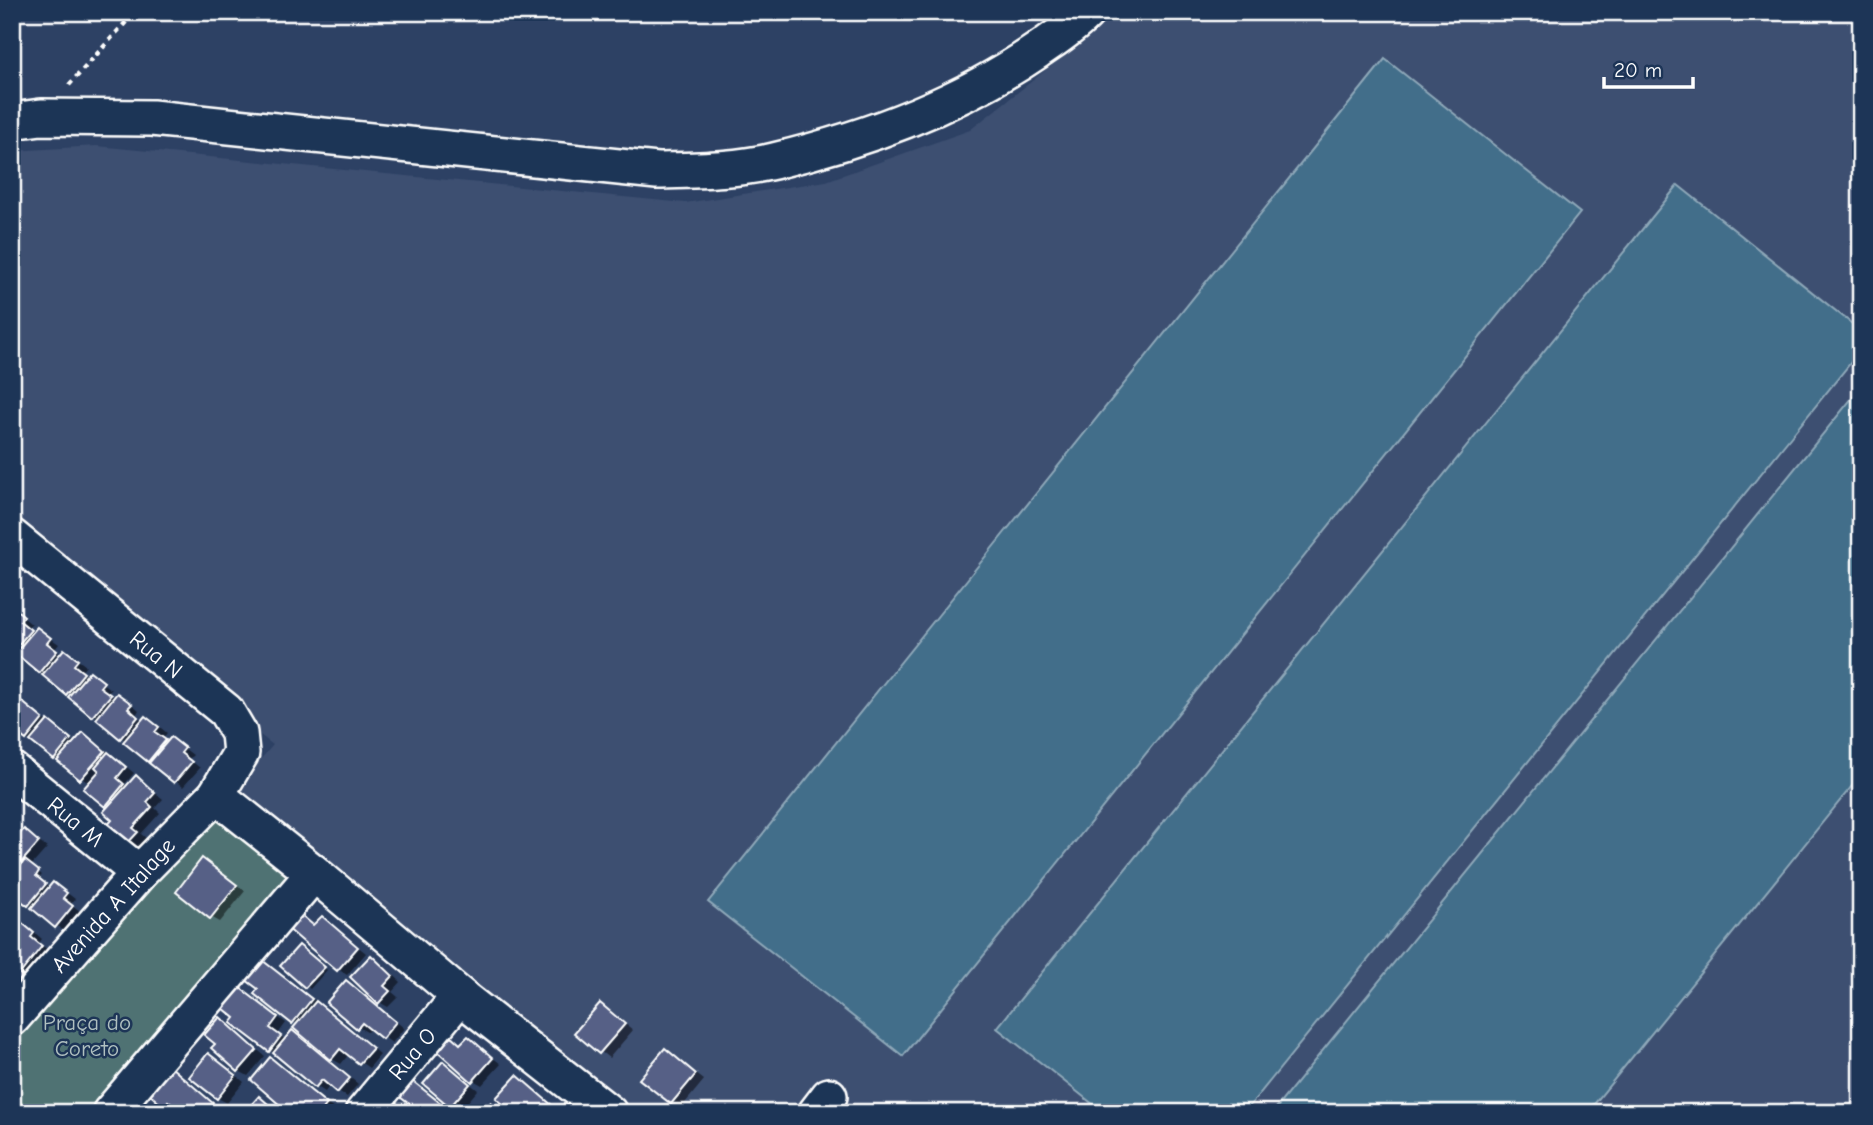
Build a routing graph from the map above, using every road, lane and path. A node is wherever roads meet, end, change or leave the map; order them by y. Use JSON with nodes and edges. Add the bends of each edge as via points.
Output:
{"nodes":[{"id":1,"x":135,"y":12,"type":"edge"},
{"id":2,"x":1087,"y":12,"type":"edge"},
{"id":3,"x":26,"y":119,"type":"edge"},
{"id":4,"x":12,"y":537,"type":"edge"},
{"id":5,"x":12,"y":770,"type":"edge"},
{"id":6,"x":216,"y":795,"type":"junction"},
{"id":7,"x":139,"y":873,"type":"junction"},
{"id":8,"x":314,"y":873,"type":"junction"},
{"id":9,"x":460,"y":996,"type":"junction"},
{"id":10,"x":13,"y":1015,"type":"edge"},
{"id":11,"x":607,"y":1112,"type":"edge"},
{"id":12,"x":110,"y":1113,"type":"edge"},
{"id":13,"x":363,"y":1113,"type":"edge"}],
"edges":[{"from":1,"to":3,"type":"path"},
{"from":2,"to":3,"type":"street","via":[[1001,75],[894,126],[772,162],[713,169],[657,171],[152,118]]},
{"from":4,"to":6,"type":"street","name":"Rua N","via":[[226,711],[239,733],[241,753]]},
{"from":5,"to":7,"type":"street","name":"Rua M"},
{"from":6,"to":7,"type":"street","name":"Avenida A Italage"},
{"from":6,"to":8,"type":"street"},
{"from":7,"to":10,"type":"street","name":"Avenida A Italage"},
{"from":8,"to":9,"type":"street"},
{"from":8,"to":12,"type":"street"},
{"from":9,"to":11,"type":"street"},
{"from":9,"to":13,"type":"street","name":"Rua O"}]}
